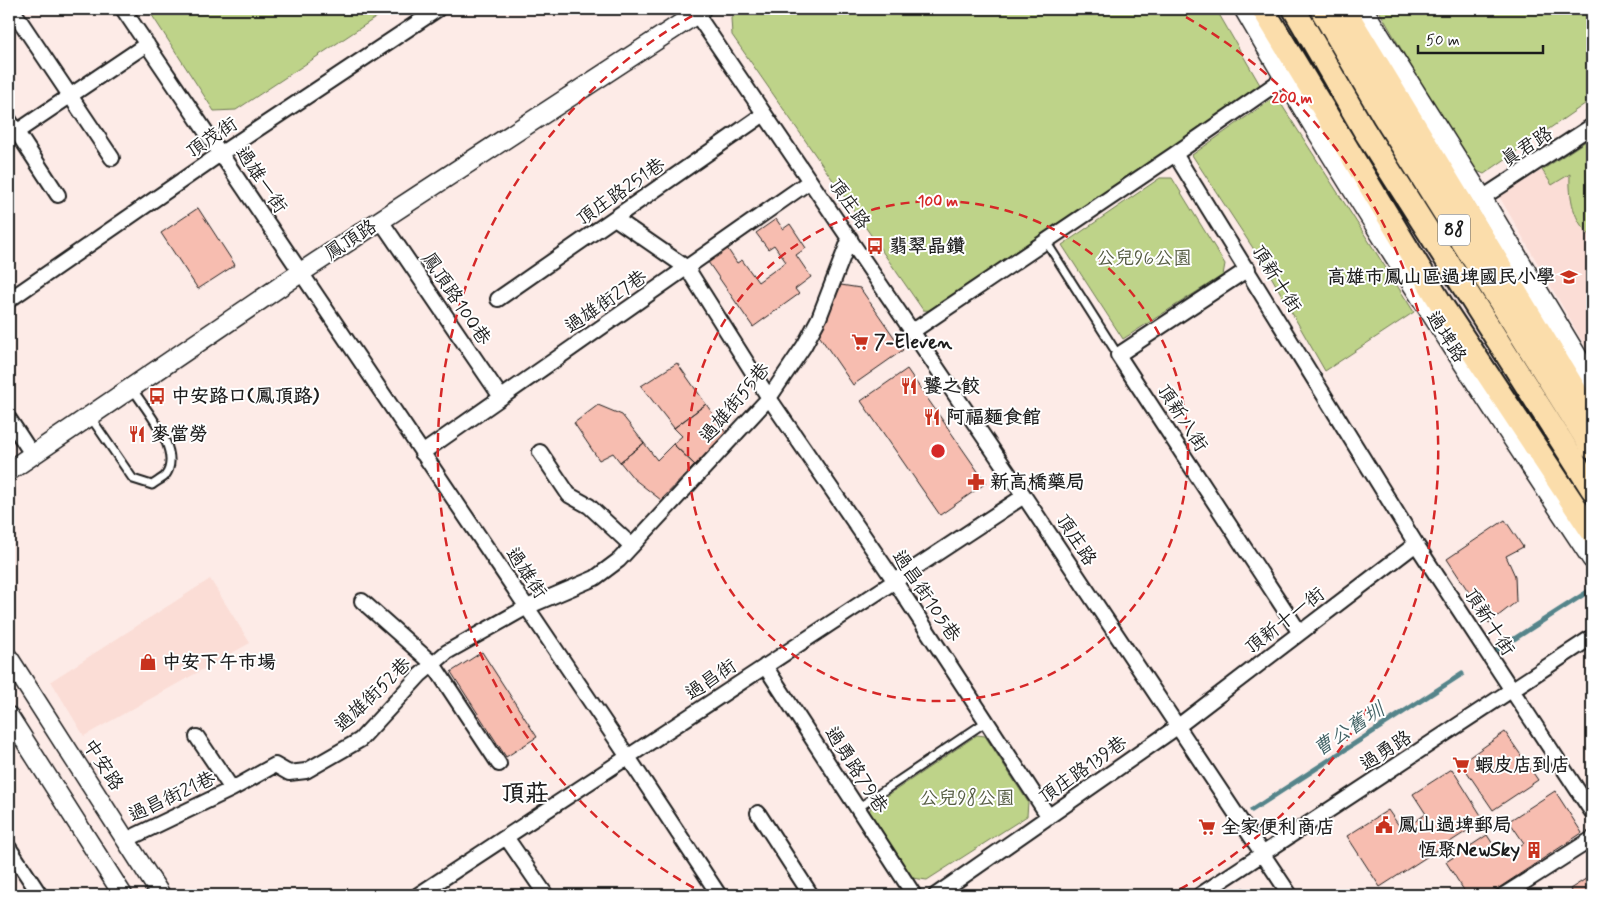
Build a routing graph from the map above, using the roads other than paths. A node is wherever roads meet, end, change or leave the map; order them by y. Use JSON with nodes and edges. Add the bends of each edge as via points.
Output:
{"nodes":[{"id":1,"x":12,"y":9,"type":"edge"},
{"id":2,"x":123,"y":9,"type":"edge"},
{"id":3,"x":438,"y":9,"type":"edge"},
{"id":4,"x":1244,"y":9,"type":"edge"},
{"id":5,"x":1263,"y":9,"type":"edge"},
{"id":6,"x":1294,"y":9,"type":"edge"},
{"id":7,"x":1321,"y":9,"type":"edge"},
{"id":8,"x":1344,"y":9,"type":"edge"},
{"id":9,"x":1363,"y":9,"type":"edge"},
{"id":10,"x":701,"y":10,"type":"edge"},
{"id":11,"x":147,"y":44,"type":"junction"},
{"id":12,"x":1284,"y":78,"type":"junction"},
{"id":13,"x":70,"y":96,"type":"junction"},
{"id":14,"x":764,"y":114,"type":"junction"},
{"id":15,"x":1592,"y":126,"type":"edge"},
{"id":16,"x":11,"y":130,"type":"edge"},
{"id":17,"x":220,"y":154,"type":"junction"},
{"id":18,"x":1175,"y":154,"type":"junction"},
{"id":19,"x":112,"y":158,"type":"dead end"},
{"id":20,"x":810,"y":181,"type":"junction"},
{"id":21,"x":58,"y":195,"type":"dead end"},
{"id":22,"x":1482,"y":198,"type":"junction"},
{"id":23,"x":616,"y":219,"type":"junction"},
{"id":24,"x":381,"y":221,"type":"junction"},
{"id":25,"x":850,"y":238,"type":"junction"},
{"id":26,"x":1045,"y":240,"type":"junction"},
{"id":27,"x":687,"y":268,"type":"junction"},
{"id":28,"x":1248,"y":269,"type":"junction"},
{"id":29,"x":300,"y":273,"type":"junction"},
{"id":30,"x":498,"y":299,"type":"dead end"},
{"id":31,"x":9,"y":300,"type":"edge"},
{"id":32,"x":913,"y":331,"type":"junction"},
{"id":33,"x":1118,"y":355,"type":"junction"},
{"id":34,"x":1592,"y":381,"type":"edge"},
{"id":35,"x":131,"y":387,"type":"junction"},
{"id":36,"x":501,"y":397,"type":"junction"},
{"id":37,"x":770,"y":398,"type":"junction"},
{"id":38,"x":89,"y":416,"type":"junction"},
{"id":39,"x":1592,"y":418,"type":"edge"},
{"id":40,"x":9,"y":419,"type":"edge"},
{"id":41,"x":1592,"y":448,"type":"edge"},
{"id":42,"x":540,"y":452,"type":"dead end"},
{"id":43,"x":422,"y":453,"type":"junction"},
{"id":44,"x":32,"y":454,"type":"junction"},
{"id":45,"x":9,"y":471,"type":"edge"},
{"id":46,"x":1592,"y":489,"type":"edge"},
{"id":47,"x":1024,"y":496,"type":"junction"},
{"id":48,"x":1592,"y":532,"type":"edge"},
{"id":49,"x":1416,"y":544,"type":"junction"},
{"id":50,"x":632,"y":546,"type":"junction"},
{"id":51,"x":1592,"y":559,"type":"edge"},
{"id":52,"x":894,"y":580,"type":"junction"},
{"id":53,"x":362,"y":601,"type":"dead end"},
{"id":54,"x":527,"y":607,"type":"junction"},
{"id":55,"x":1300,"y":633,"type":"junction"},
{"id":56,"x":1592,"y":637,"type":"edge"},
{"id":57,"x":9,"y":658,"type":"edge"},
{"id":58,"x":434,"y":664,"type":"junction"},
{"id":59,"x":765,"y":666,"type":"junction"},
{"id":60,"x":1511,"y":692,"type":"junction"},
{"id":61,"x":9,"y":716,"type":"edge"},
{"id":62,"x":987,"y":721,"type":"junction"},
{"id":63,"x":1177,"y":727,"type":"junction"},
{"id":64,"x":197,"y":737,"type":"dead end"},
{"id":65,"x":628,"y":757,"type":"junction"},
{"id":66,"x":498,"y":764,"type":"dead end"},
{"id":67,"x":232,"y":789,"type":"junction"},
{"id":68,"x":858,"y":808,"type":"junction"},
{"id":69,"x":1592,"y":812,"type":"edge"},
{"id":70,"x":758,"y":813,"type":"dead end"},
{"id":71,"x":1049,"y":816,"type":"junction"},
{"id":72,"x":506,"y":837,"type":"junction"},
{"id":73,"x":1592,"y":839,"type":"edge"},
{"id":74,"x":126,"y":840,"type":"junction"},
{"id":75,"x":9,"y":848,"type":"edge"},
{"id":76,"x":1263,"y":854,"type":"junction"},
{"id":77,"x":40,"y":895,"type":"edge"},
{"id":78,"x":123,"y":895,"type":"edge"},
{"id":79,"x":161,"y":895,"type":"edge"},
{"id":80,"x":418,"y":895,"type":"edge"},
{"id":81,"x":546,"y":895,"type":"edge"},
{"id":82,"x":719,"y":895,"type":"edge"},
{"id":83,"x":811,"y":895,"type":"edge"},
{"id":84,"x":914,"y":895,"type":"edge"},
{"id":85,"x":936,"y":895,"type":"edge"},
{"id":86,"x":1200,"y":895,"type":"edge"},
{"id":87,"x":1290,"y":895,"type":"edge"},
{"id":88,"x":1504,"y":895,"type":"edge"}],
"edges":[{"from":1,"to":13,"type":"street"},
{"from":2,"to":11,"type":"street","name":"過雄一街"},
{"from":3,"to":17,"type":"street","name":"頂茂街"},
{"from":4,"to":12,"type":"main road","name":"過埤路"},
{"from":5,"to":48,"type":"highway","via":[[1443,307]]},
{"from":6,"to":46,"type":"highway","number":"88","via":[[1364,130]]},
{"from":7,"to":41,"type":"highway","number":"88","via":[[1384,117]]},
{"from":8,"to":39,"type":"highway"},
{"from":9,"to":22,"type":"main road"},
{"from":10,"to":14,"type":"street","name":"頂庄路"},
{"from":10,"to":24,"type":"main road","name":"鳳頂路"},
{"from":11,"to":13,"type":"street"},
{"from":11,"to":17,"type":"street","name":"過雄一街"},
{"from":12,"to":18,"type":"street"},
{"from":12,"to":51,"type":"main road","name":"過埤路","via":[[1429,313]]},
{"from":13,"to":16,"type":"street"},
{"from":13,"to":19,"type":"street"},
{"from":14,"to":20,"type":"street","name":"頂庄路"},
{"from":14,"to":23,"type":"street","name":"頂庄路251巷"},
{"from":15,"to":22,"type":"street","name":"真君路"},
{"from":16,"to":21,"type":"street"},
{"from":17,"to":29,"type":"street","name":"過雄一街"},
{"from":17,"to":31,"type":"street","name":"頂茂街"},
{"from":18,"to":26,"type":"street"},
{"from":18,"to":28,"type":"street","name":"頂新十街"},
{"from":20,"to":25,"type":"street","name":"頂庄路"},
{"from":20,"to":27,"type":"street","name":"過雄街27巷"},
{"from":22,"to":34,"type":"main road"},
{"from":23,"to":27,"type":"street"},
{"from":23,"to":30,"type":"street","name":"頂庄路251巷"},
{"from":24,"to":29,"type":"main road","name":"鳳頂路"},
{"from":24,"to":36,"type":"street","name":"鳳頂路100巷"},
{"from":25,"to":32,"type":"street","name":"頂庄路"},
{"from":25,"to":37,"type":"street","name":"過雄街55巷","via":[[819,318]]},
{"from":26,"to":32,"type":"street"},
{"from":26,"to":33,"type":"lane"},
{"from":27,"to":36,"type":"street","name":"過雄街27巷"},
{"from":27,"to":37,"type":"street","name":"過昌街105巷"},
{"from":28,"to":33,"type":"street"},
{"from":28,"to":49,"type":"street","name":"頂新十街"},
{"from":29,"to":35,"type":"main road","name":"鳳頂路"},
{"from":29,"to":43,"type":"street","name":"過雄街"},
{"from":32,"to":47,"type":"street","name":"頂庄路"},
{"from":33,"to":55,"type":"street","name":"頂新八街"},
{"from":35,"to":38,"type":"main road","name":"鳳頂路"},
{"from":35,"to":38,"type":"lane","via":[[168,443],[171,454],[165,475],[152,485],[134,478]]},
{"from":36,"to":43,"type":"street","name":"過雄街27巷"},
{"from":37,"to":50,"type":"street","name":"過雄街55巷"},
{"from":37,"to":52,"type":"street","name":"過昌街105巷"},
{"from":38,"to":44,"type":"main road","name":"鳳頂路"},
{"from":40,"to":44,"type":"street"},
{"from":42,"to":50,"type":"street","via":[[570,496],[589,506]]},
{"from":43,"to":54,"type":"street","name":"過雄街"},
{"from":44,"to":45,"type":"main road","name":"鳳頂路"},
{"from":47,"to":52,"type":"street","name":"過昌街"},
{"from":47,"to":63,"type":"street","name":"頂庄路"},
{"from":49,"to":55,"type":"street","name":"頂新十一街"},
{"from":49,"to":60,"type":"street","name":"頂新十街"},
{"from":50,"to":54,"type":"street","name":"過雄街55巷","via":[[595,578]]},
{"from":52,"to":59,"type":"street","name":"過昌街"},
{"from":52,"to":62,"type":"street","name":"過昌街105巷"},
{"from":53,"to":58,"type":"street","name":"過雄街52巷"},
{"from":54,"to":58,"type":"street","name":"過雄街52巷","via":[[447,652]]},
{"from":54,"to":65,"type":"street","name":"過雄街"},
{"from":55,"to":63,"type":"street","name":"頂新十一街"},
{"from":56,"to":60,"type":"street","name":"過勇路"},
{"from":57,"to":74,"type":"street","name":"中安路"},
{"from":58,"to":66,"type":"street"},
{"from":58,"to":67,"type":"street","name":"過雄街52巷","via":[[360,740],[306,771],[289,773],[275,764]]},
{"from":59,"to":65,"type":"street","name":"過昌街"},
{"from":59,"to":68,"type":"street","name":"過勇路79巷"},
{"from":60,"to":69,"type":"street","name":"頂新十街"},
{"from":60,"to":76,"type":"street","name":"過勇路"},
{"from":61,"to":78,"type":"street"},
{"from":62,"to":68,"type":"lane"},
{"from":62,"to":71,"type":"street","name":"過昌街105巷"},
{"from":63,"to":71,"type":"street","name":"頂庄路139巷"},
{"from":63,"to":76,"type":"street","name":"頂庄路"},
{"from":64,"to":67,"type":"street","name":"過昌街21巷"},
{"from":65,"to":72,"type":"street","name":"過昌街"},
{"from":65,"to":82,"type":"street","name":"過雄街"},
{"from":67,"to":74,"type":"street","name":"過昌街21巷"},
{"from":68,"to":84,"type":"street","name":"過勇路79巷"},
{"from":70,"to":83,"type":"street"},
{"from":71,"to":85,"type":"street","name":"頂庄路139巷"},
{"from":72,"to":80,"type":"street","name":"過昌街"},
{"from":72,"to":81,"type":"street"},
{"from":73,"to":88,"type":"street"},
{"from":74,"to":79,"type":"street","name":"中安路"},
{"from":75,"to":77,"type":"street"},
{"from":76,"to":86,"type":"street","name":"過勇路"},
{"from":76,"to":87,"type":"street","name":"頂庄路"}]}
